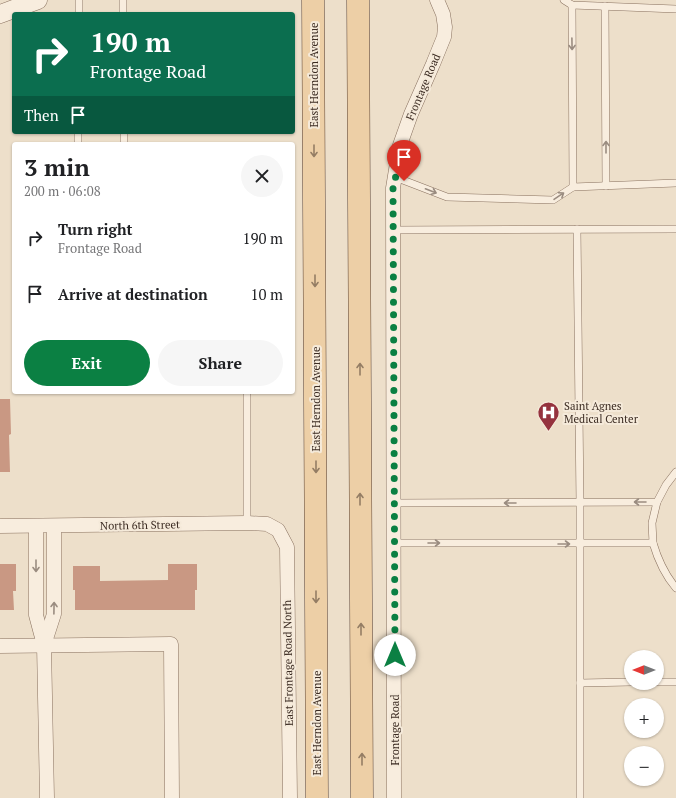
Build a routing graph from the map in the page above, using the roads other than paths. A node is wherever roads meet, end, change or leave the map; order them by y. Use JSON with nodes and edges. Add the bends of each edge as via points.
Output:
{"nodes":[{"id":1,"x":37,"y":0,"type":"edge"},
{"id":2,"x":79,"y":0,"type":"edge"},
{"id":3,"x":123,"y":0,"type":"edge"},
{"id":4,"x":313,"y":0,"type":"edge"},
{"id":5,"x":358,"y":0,"type":"edge"},
{"id":6,"x":437,"y":0,"type":"edge"},
{"id":7,"x":564,"y":0,"type":"edge"},
{"id":8,"x":572,"y":5,"type":"junction"},
{"id":9,"x":605,"y":6,"type":"junction"},
{"id":10,"x":676,"y":9,"type":"edge"},
{"id":11,"x":79,"y":12,"type":"edge"},
{"id":12,"x":123,"y":12,"type":"edge"},
{"id":13,"x":0,"y":14,"type":"edge"},
{"id":14,"x":395,"y":177,"type":"junction"},
{"id":15,"x":676,"y":183,"type":"edge"},
{"id":16,"x":606,"y":186,"type":"junction"},
{"id":17,"x":573,"y":187,"type":"junction"},
{"id":18,"x":577,"y":229,"type":"junction"},
{"id":19,"x":676,"y":229,"type":"edge"},
{"id":20,"x":392,"y":230,"type":"junction"},
{"id":21,"x":247,"y":394,"type":"edge"},
{"id":22,"x":676,"y":472,"type":"edge"},
{"id":23,"x":657,"y":502,"type":"junction"},
{"id":24,"x":580,"y":503,"type":"junction"},
{"id":25,"x":394,"y":504,"type":"junction"},
{"id":26,"x":248,"y":523,"type":"junction"},
{"id":27,"x":0,"y":526,"type":"edge"},
{"id":28,"x":54,"y":526,"type":"junction"},
{"id":29,"x":36,"y":527,"type":"junction"},
{"id":30,"x":278,"y":530,"type":"joint"},
{"id":31,"x":395,"y":543,"type":"junction"},
{"id":32,"x":653,"y":543,"type":"junction"},
{"id":33,"x":580,"y":544,"type":"junction"},
{"id":34,"x":676,"y":588,"type":"edge"},
{"id":35,"x":44,"y":645,"type":"junction"},
{"id":36,"x":0,"y":646,"type":"edge"},
{"id":37,"x":624,"y":682,"type":"edge"},
{"id":38,"x":664,"y":682,"type":"edge"},
{"id":39,"x":676,"y":682,"type":"edge"},
{"id":40,"x":580,"y":683,"type":"junction"},
{"id":41,"x":47,"y":798,"type":"edge"},
{"id":42,"x":172,"y":798,"type":"edge"},
{"id":43,"x":290,"y":798,"type":"edge"},
{"id":44,"x":317,"y":798,"type":"edge"},
{"id":45,"x":362,"y":798,"type":"edge"},
{"id":46,"x":394,"y":798,"type":"edge"},
{"id":47,"x":580,"y":798,"type":"edge"}],
"edges":[{"from":1,"to":13,"type":"street"},
{"from":2,"to":11,"type":"lane"},
{"from":3,"to":12,"type":"lane"},
{"from":4,"to":44,"type":"main road","name":"East Herndon Avenue","one_way":true},
{"from":45,"to":5,"type":"main road","one_way":true},
{"from":6,"to":14,"type":"street","name":"Frontage Road","via":[[443,14],[444,37],[400,145]]},
{"from":7,"to":8,"type":"lane"},
{"from":8,"to":9,"type":"lane"},
{"from":8,"to":17,"type":"lane","one_way":true},
{"from":9,"to":10,"type":"lane"},
{"from":16,"to":9,"type":"lane","one_way":true},
{"from":14,"to":17,"type":"lane","one_way":true,"via":[[447,197],[553,200]]},
{"from":14,"to":20,"type":"street","name":"Frontage Road"},
{"from":15,"to":16,"type":"lane"},
{"from":16,"to":17,"type":"lane"},
{"from":18,"to":19,"type":"lane"},
{"from":18,"to":20,"type":"lane"},
{"from":18,"to":24,"type":"lane"},
{"from":20,"to":25,"type":"street","name":"Frontage Road"},
{"from":21,"to":26,"type":"lane"},
{"from":22,"to":23,"type":"lane"},
{"from":23,"to":24,"type":"lane","one_way":true},
{"from":23,"to":32,"type":"lane","via":[[652,523]]},
{"from":24,"to":25,"type":"lane","one_way":true},
{"from":24,"to":33,"type":"lane"},
{"from":25,"to":31,"type":"street","name":"Frontage Road"},
{"from":26,"to":28,"type":"street","name":"North 6th Street"},
{"from":26,"to":30,"type":"street","name":"North 6th Street","via":[[267,524]]},
{"from":27,"to":29,"type":"street","name":"North 6th Street"},
{"from":28,"to":29,"type":"street","name":"North 6th Street"},
{"from":35,"to":28,"type":"street","one_way":true,"via":[[54,614]]},
{"from":29,"to":35,"type":"street","one_way":true,"via":[[36,615]]},
{"from":30,"to":43,"type":"street","name":"East Frontage Road North","via":[[287,547]]},
{"from":31,"to":33,"type":"lane","one_way":true},
{"from":31,"to":46,"type":"street","name":"Frontage Road"},
{"from":32,"to":33,"type":"lane"},
{"from":32,"to":34,"type":"lane","via":[[661,566]]},
{"from":33,"to":40,"type":"lane"},
{"from":35,"to":36,"type":"street"},
{"from":35,"to":41,"type":"street"},
{"from":35,"to":42,"type":"street","via":[[171,644]]},
{"from":37,"to":40,"type":"lane"},
{"from":38,"to":39,"type":"lane"},
{"from":40,"to":47,"type":"lane"}]}
